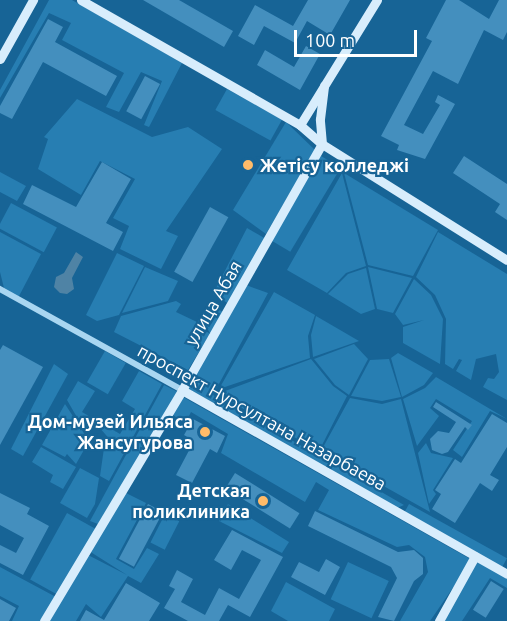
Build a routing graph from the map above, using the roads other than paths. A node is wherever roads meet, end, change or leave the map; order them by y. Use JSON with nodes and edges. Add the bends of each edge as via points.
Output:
{"nodes":[{"id":1,"x":33,"y":0,"type":"edge"},
{"id":2,"x":81,"y":0,"type":"edge"},
{"id":3,"x":377,"y":0,"type":"edge"},
{"id":4,"x":0,"y":59,"type":"edge"},
{"id":5,"x":324,"y":86,"type":"junction"},
{"id":6,"x":300,"y":125,"type":"junction"},
{"id":7,"x":322,"y":144,"type":"junction"},
{"id":8,"x":507,"y":260,"type":"edge"},
{"id":9,"x":0,"y":289,"type":"edge"},
{"id":10,"x":182,"y":390,"type":"junction"},
{"id":11,"x":475,"y":556,"type":"junction"},
{"id":12,"x":507,"y":574,"type":"edge"},
{"id":13,"x":44,"y":621,"type":"edge"},
{"id":14,"x":439,"y":621,"type":"edge"}],
"edges":[{"from":1,"to":4,"type":"main road"},
{"from":2,"to":6,"type":"main road"},
{"from":3,"to":5,"type":"main road"},
{"from":5,"to":6,"type":"main road"},
{"from":5,"to":7,"type":"main road"},
{"from":6,"to":7,"type":"main road"},
{"from":7,"to":8,"type":"main road"},
{"from":7,"to":10,"type":"main road","name":"улица Абая"},
{"from":9,"to":10,"type":"street","name":"проспект Нурсултана Назарбаева"},
{"from":10,"to":11,"type":"main road","name":"проспект Нурсултана Назарбаева"},
{"from":10,"to":13,"type":"main road","name":"улица Абая"},
{"from":11,"to":12,"type":"main road","name":"проспект Нурсултана Назарбаева"},
{"from":11,"to":14,"type":"main road"}]}
